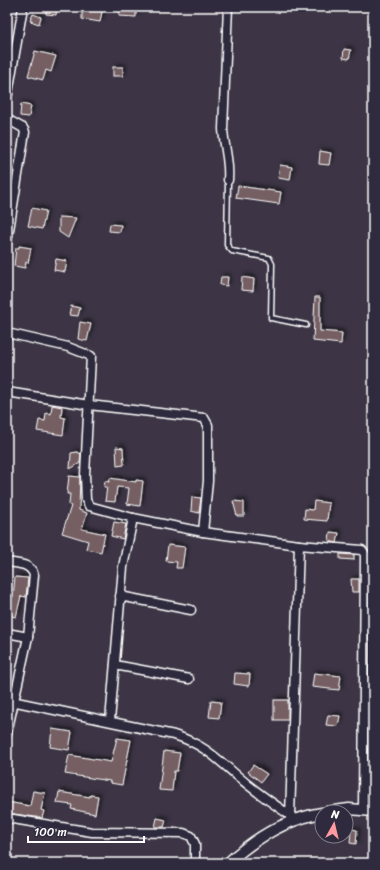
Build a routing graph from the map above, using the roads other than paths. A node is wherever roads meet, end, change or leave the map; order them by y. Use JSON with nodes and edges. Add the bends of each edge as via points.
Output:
{"nodes":[{"id":1,"x":23,"y":7,"type":"edge"},
{"id":2,"x":228,"y":7,"type":"edge"},
{"id":3,"x":7,"y":99,"type":"edge"},
{"id":4,"x":7,"y":119,"type":"edge"},
{"id":5,"x":228,"y":180,"type":"joint"},
{"id":6,"x":7,"y":242,"type":"edge"},
{"id":7,"x":306,"y":325,"type":"dead end"},
{"id":8,"x":7,"y":333,"type":"edge"},
{"id":9,"x":7,"y":392,"type":"edge"},
{"id":10,"x":89,"y":405,"type":"junction"},
{"id":11,"x":133,"y":518,"type":"junction"},
{"id":12,"x":202,"y":532,"type":"junction"},
{"id":13,"x":299,"y":546,"type":"junction"},
{"id":14,"x":7,"y":562,"type":"edge"},
{"id":15,"x":120,"y":596,"type":"junction"},
{"id":16,"x":191,"y":610,"type":"dead end"},
{"id":17,"x":7,"y":633,"type":"edge"},
{"id":18,"x":28,"y":637,"type":"junction"},
{"id":19,"x":115,"y":665,"type":"junction"},
{"id":20,"x":189,"y":679,"type":"dead end"},
{"id":21,"x":11,"y":701,"type":"edge"},
{"id":22,"x":110,"y":721,"type":"junction"},
{"id":23,"x":7,"y":733,"type":"edge"},
{"id":24,"x":368,"y":810,"type":"edge"},
{"id":25,"x":354,"y":811,"type":"edge"},
{"id":26,"x":314,"y":814,"type":"edge"},
{"id":27,"x":7,"y":818,"type":"edge"},
{"id":28,"x":293,"y":818,"type":"junction"},
{"id":29,"x":195,"y":863,"type":"edge"},
{"id":30,"x":228,"y":863,"type":"edge"}],
"edges":[{"from":1,"to":3,"type":"street"},
{"from":2,"to":5,"type":"street","via":[[223,129],[229,165]]},
{"from":4,"to":6,"type":"street","via":[[23,128],[25,132]]},
{"from":5,"to":7,"type":"lane","via":[[227,245],[232,251],[269,258],[272,264],[271,318]]},
{"from":8,"to":10,"type":"street","via":[[90,354],[92,358]]},
{"from":9,"to":10,"type":"street"},
{"from":10,"to":11,"type":"street","via":[[86,500],[89,506],[94,508]]},
{"from":10,"to":12,"type":"street","via":[[201,417],[206,420],[208,480]]},
{"from":11,"to":12,"type":"street"},
{"from":11,"to":15,"type":"street"},
{"from":12,"to":13,"type":"street"},
{"from":13,"to":24,"type":"street","via":[[362,550],[365,554]]},
{"from":13,"to":28,"type":"street"},
{"from":14,"to":18,"type":"street","via":[[29,566],[34,575]]},
{"from":15,"to":16,"type":"street"},
{"from":15,"to":19,"type":"street"},
{"from":17,"to":18,"type":"street"},
{"from":18,"to":21,"type":"street"},
{"from":19,"to":20,"type":"street"},
{"from":19,"to":22,"type":"street"},
{"from":21,"to":22,"type":"street"},
{"from":21,"to":23,"type":"street"},
{"from":22,"to":28,"type":"street","via":[[191,740]]},
{"from":24,"to":25,"type":"street"},
{"from":26,"to":28,"type":"street"},
{"from":27,"to":29,"type":"street","via":[[92,832],[183,833],[191,836],[195,844]]},
{"from":28,"to":30,"type":"street","via":[[242,850]]}]}
